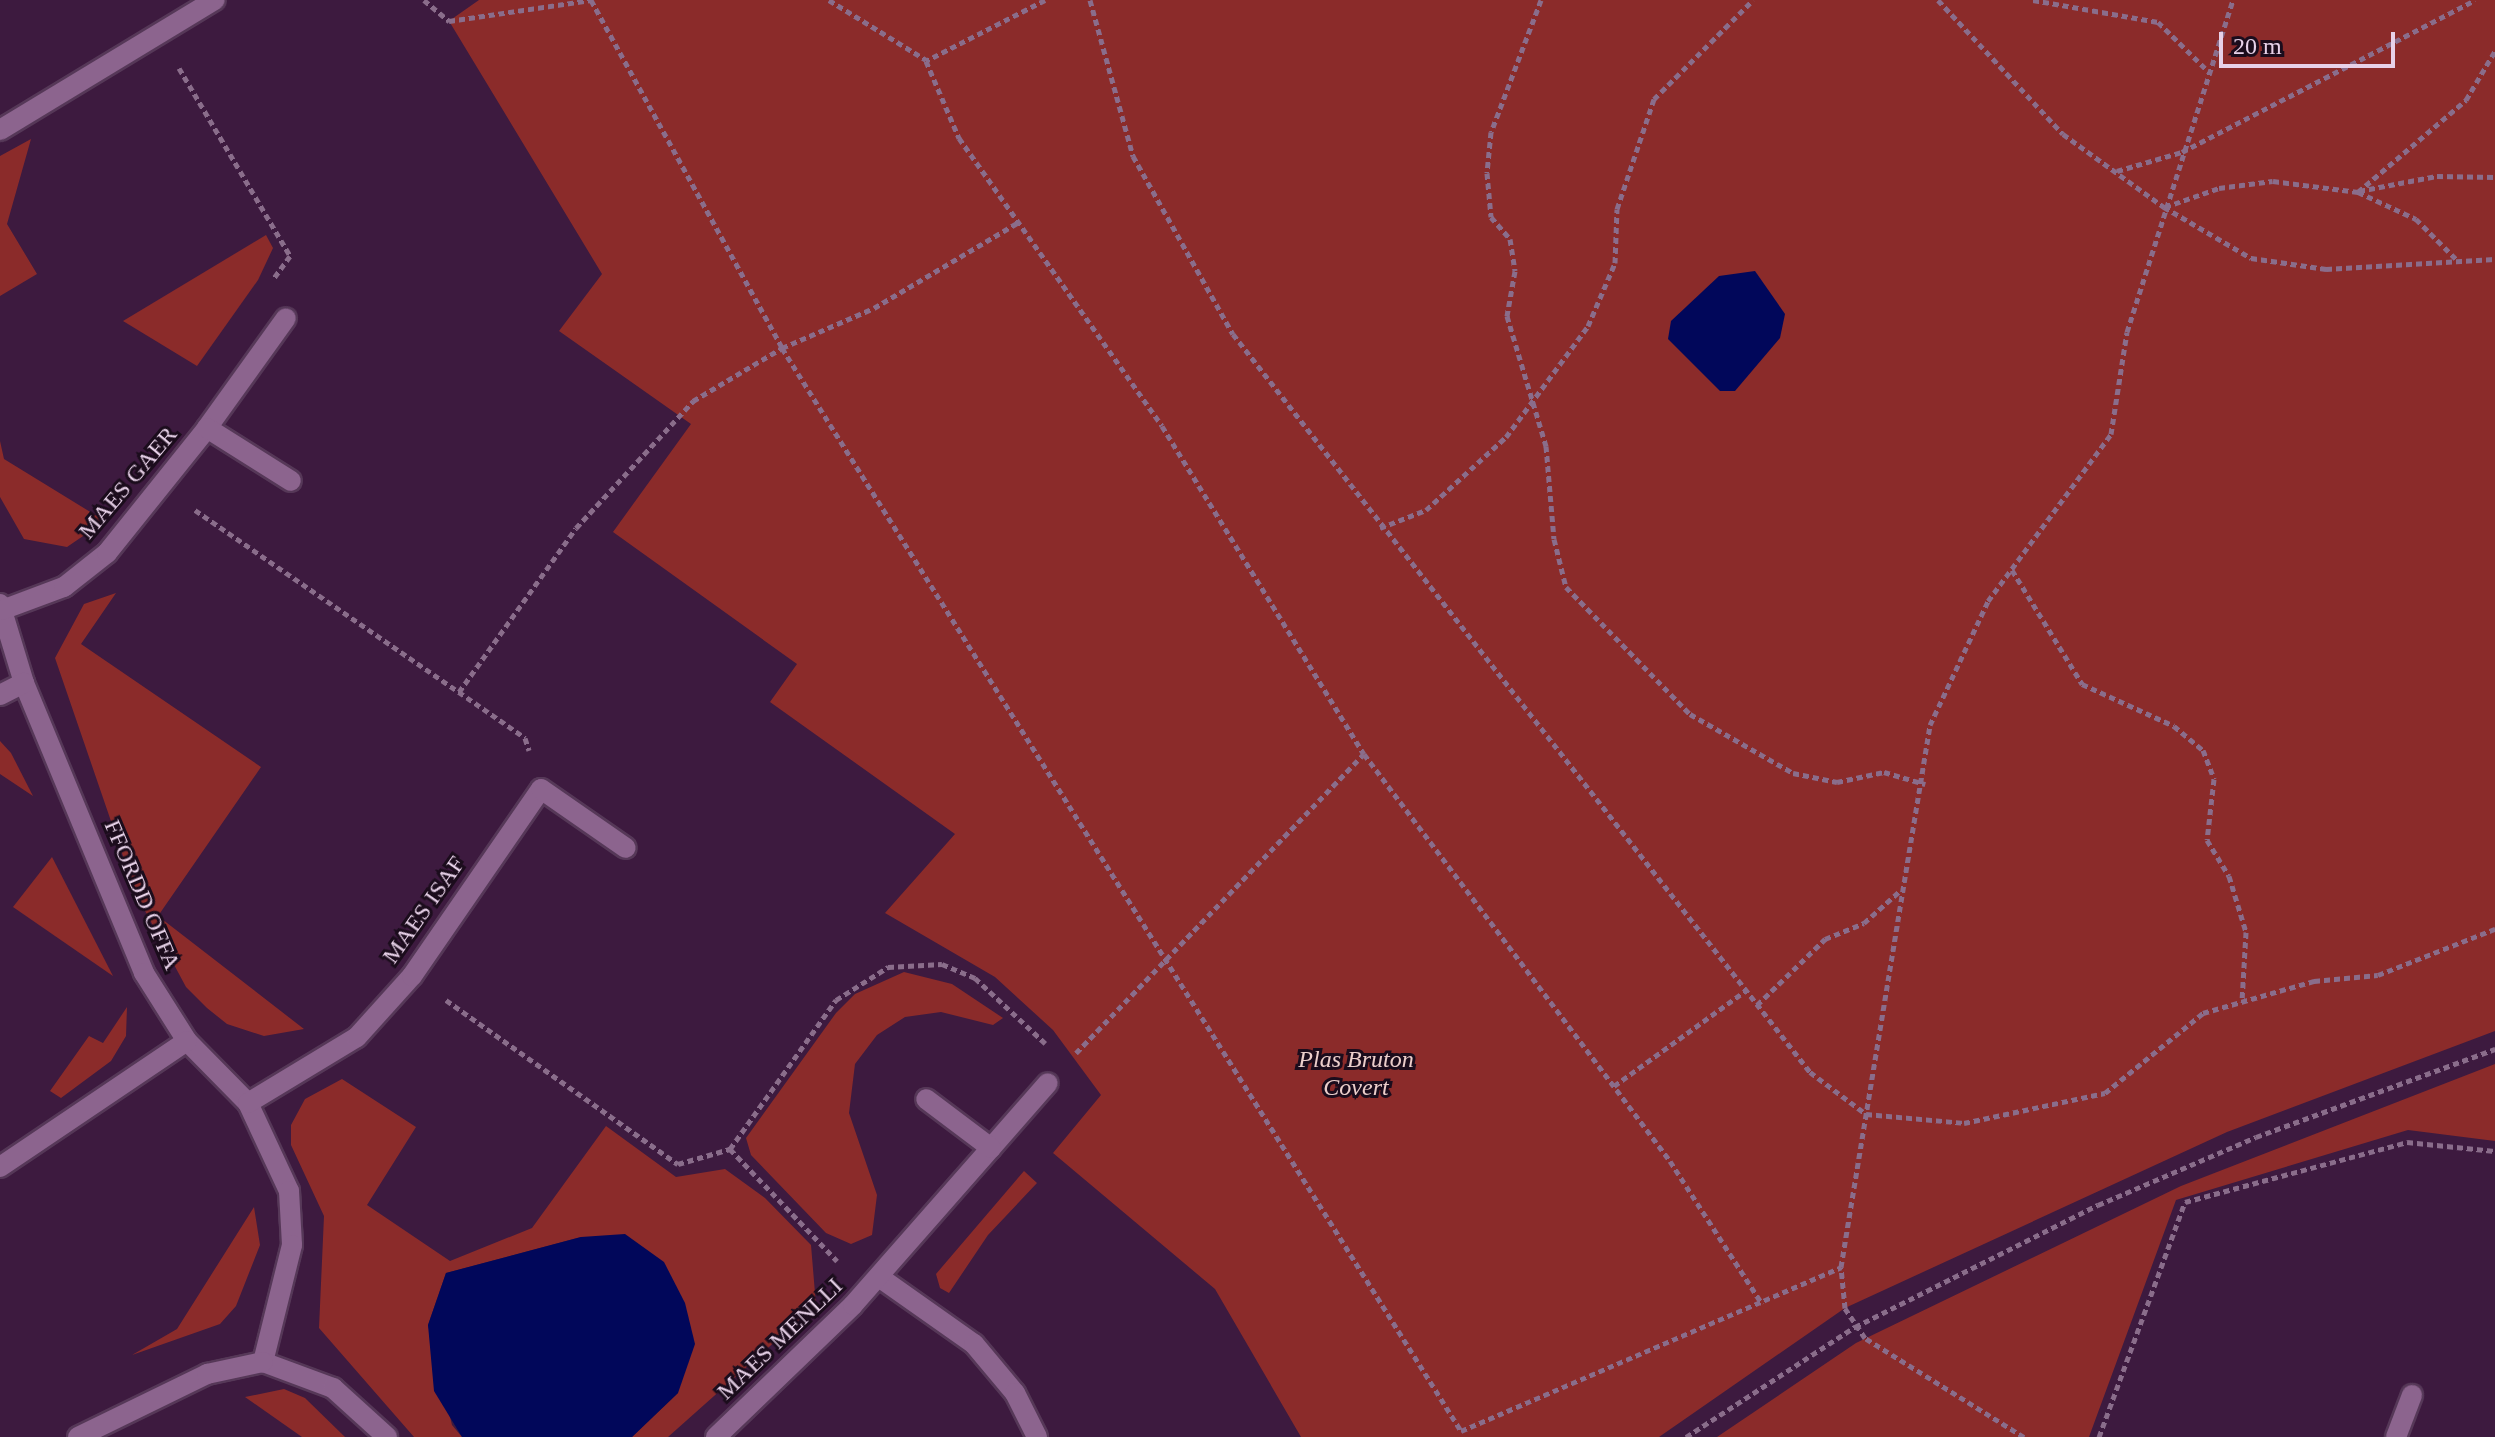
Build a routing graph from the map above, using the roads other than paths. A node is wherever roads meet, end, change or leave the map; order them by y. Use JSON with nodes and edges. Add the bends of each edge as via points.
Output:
{"nodes":[{"id":1,"x":215,"y":0,"type":"edge"},
{"id":2,"x":0,"y":130,"type":"edge"},
{"id":3,"x":286,"y":318,"type":"dead end"},
{"id":4,"x":207,"y":428,"type":"junction"},
{"id":5,"x":291,"y":481,"type":"dead end"},
{"id":6,"x":1,"y":607,"type":"edge"},
{"id":7,"x":24,"y":683,"type":"junction"},
{"id":8,"x":0,"y":695,"type":"edge"},
{"id":9,"x":626,"y":848,"type":"dead end"},
{"id":10,"x":187,"y":1041,"type":"junction"},
{"id":11,"x":1048,"y":1083,"type":"road end"},
{"id":12,"x":926,"y":1099,"type":"dead end"},
{"id":13,"x":248,"y":1103,"type":"junction"},
{"id":14,"x":991,"y":1148,"type":"junction"},
{"id":15,"x":0,"y":1167,"type":"edge"},
{"id":16,"x":872,"y":1284,"type":"junction"},
{"id":17,"x":263,"y":1362,"type":"junction"},
{"id":18,"x":2412,"y":1395,"type":"dead end"},
{"id":19,"x":78,"y":1437,"type":"edge"},
{"id":20,"x":387,"y":1437,"type":"edge"},
{"id":21,"x":716,"y":1437,"type":"edge"},
{"id":22,"x":1037,"y":1437,"type":"edge"},
{"id":23,"x":2396,"y":1437,"type":"edge"}],
"edges":[{"from":1,"to":2,"type":"street"},
{"from":3,"to":4,"type":"street","name":"MAES GAER"},
{"from":4,"to":5,"type":"street","name":"MAES GAER"},
{"from":4,"to":6,"type":"street","name":"MAES GAER","via":[[107,553],[64,587]]},
{"from":6,"to":7,"type":"street","name":"FFORDD OFFA"},
{"from":7,"to":8,"type":"street"},
{"from":7,"to":10,"type":"street","name":"FFORDD OFFA","via":[[144,973]]},
{"from":9,"to":13,"type":"street","name":"MAES ISAF","via":[[541,789],[412,976],[357,1037]]},
{"from":10,"to":13,"type":"street","name":"FFORDD OFFA"},
{"from":10,"to":15,"type":"street"},
{"from":11,"to":14,"type":"street","name":"MAES MENLLI"},
{"from":12,"to":14,"type":"street"},
{"from":13,"to":17,"type":"street","name":"FFORDD OFFA","via":[[289,1191],[280,1311]]},
{"from":14,"to":16,"type":"street","name":"MAES MENLLI"},
{"from":16,"to":21,"type":"street","name":"MAES MENLLI"},
{"from":16,"to":22,"type":"street","name":"MAES MENLLI","via":[[974,1344],[1015,1393]]},
{"from":17,"to":19,"type":"street","via":[[207,1374]]},
{"from":17,"to":20,"type":"street","via":[[333,1388]]},
{"from":18,"to":23,"type":"street"}]}
